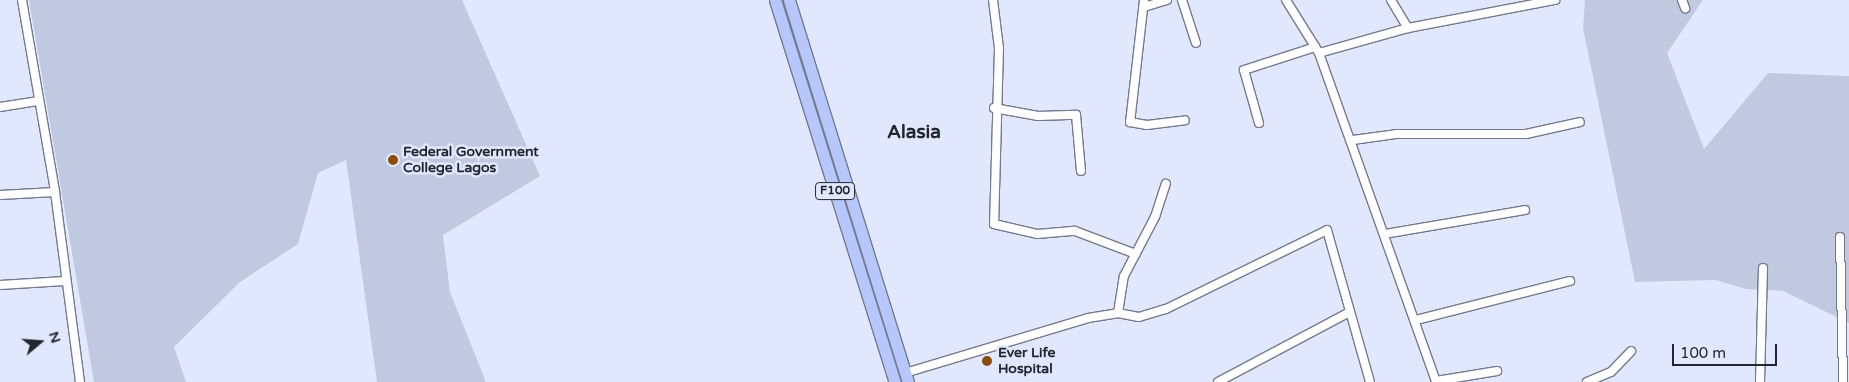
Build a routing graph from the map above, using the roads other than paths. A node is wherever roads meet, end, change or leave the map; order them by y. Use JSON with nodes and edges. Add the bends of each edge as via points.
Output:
{"nodes":[{"id":1,"x":22,"y":0,"type":"edge"},
{"id":2,"x":775,"y":0,"type":"edge"},
{"id":3,"x":789,"y":0,"type":"edge"},
{"id":4,"x":993,"y":0,"type":"edge"},
{"id":5,"x":1167,"y":0,"type":"edge"},
{"id":6,"x":1182,"y":0,"type":"edge"},
{"id":7,"x":1286,"y":0,"type":"edge"},
{"id":8,"x":1391,"y":0,"type":"edge"},
{"id":9,"x":1555,"y":0,"type":"edge"},
{"id":10,"x":1682,"y":0,"type":"edge"},
{"id":11,"x":1144,"y":3,"type":"edge"},
{"id":12,"x":1685,"y":8,"type":"dead end"},
{"id":13,"x":1408,"y":28,"type":"junction"},
{"id":14,"x":1196,"y":43,"type":"dead end"},
{"id":15,"x":1317,"y":50,"type":"junction"},
{"id":16,"x":36,"y":101,"type":"junction"},
{"id":17,"x":0,"y":107,"type":"edge"},
{"id":18,"x":994,"y":108,"type":"junction"},
{"id":19,"x":1185,"y":120,"type":"dead end"},
{"id":20,"x":1580,"y":122,"type":"dead end"},
{"id":21,"x":1260,"y":123,"type":"dead end"},
{"id":22,"x":1353,"y":140,"type":"junction"},
{"id":23,"x":1081,"y":171,"type":"dead end"},
{"id":24,"x":1166,"y":184,"type":"dead end"},
{"id":25,"x":55,"y":192,"type":"junction"},
{"id":26,"x":0,"y":195,"type":"edge"},
{"id":27,"x":1526,"y":210,"type":"dead end"},
{"id":28,"x":1385,"y":234,"type":"junction"},
{"id":29,"x":1840,"y":237,"type":"dead end"},
{"id":30,"x":1136,"y":254,"type":"junction"},
{"id":31,"x":1763,"y":268,"type":"dead end"},
{"id":32,"x":65,"y":280,"type":"junction"},
{"id":33,"x":1570,"y":281,"type":"dead end"},
{"id":34,"x":0,"y":285,"type":"edge"},
{"id":35,"x":1118,"y":313,"type":"junction"},
{"id":36,"x":1348,"y":313,"type":"junction"},
{"id":37,"x":1416,"y":320,"type":"junction"},
{"id":38,"x":1632,"y":351,"type":"dead end"},
{"id":39,"x":1497,"y":371,"type":"dead end"},
{"id":40,"x":906,"y":377,"type":"edge"},
{"id":41,"x":1436,"y":381,"type":"edge"},
{"id":42,"x":80,"y":382,"type":"edge"},
{"id":43,"x":895,"y":382,"type":"edge"},
{"id":44,"x":1218,"y":382,"type":"edge"},
{"id":45,"x":1370,"y":382,"type":"edge"},
{"id":46,"x":1587,"y":382,"type":"edge"},
{"id":47,"x":1760,"y":382,"type":"edge"},
{"id":48,"x":1843,"y":382,"type":"edge"}],
"edges":[{"from":1,"to":16,"type":"street"},
{"from":2,"to":43,"type":"highway","number":"F100"},
{"from":3,"to":40,"type":"highway","number":"F100"},
{"from":4,"to":18,"type":"street","via":[[999,48]]},
{"from":5,"to":11,"type":"street"},
{"from":6,"to":14,"type":"street"},
{"from":7,"to":15,"type":"street"},
{"from":8,"to":13,"type":"street"},
{"from":9,"to":13,"type":"street"},
{"from":10,"to":12,"type":"street"},
{"from":11,"to":19,"type":"street","via":[[1130,122],[1147,125]]},
{"from":13,"to":15,"type":"street"},
{"from":15,"to":21,"type":"street","via":[[1244,70]]},
{"from":15,"to":22,"type":"street"},
{"from":16,"to":17,"type":"street"},
{"from":16,"to":25,"type":"street"},
{"from":18,"to":23,"type":"street","via":[[1038,116],[1076,115]]},
{"from":18,"to":30,"type":"street","via":[[995,226],[1037,234],[1075,231]]},
{"from":20,"to":22,"type":"street","via":[[1526,134],[1396,134]]},
{"from":22,"to":28,"type":"street"},
{"from":24,"to":30,"type":"street"},
{"from":25,"to":26,"type":"street"},
{"from":25,"to":32,"type":"street"},
{"from":27,"to":28,"type":"street"},
{"from":28,"to":37,"type":"street"},
{"from":29,"to":48,"type":"street"},
{"from":30,"to":35,"type":"street","via":[[1118,292]]},
{"from":31,"to":47,"type":"street"},
{"from":32,"to":34,"type":"street"},
{"from":32,"to":42,"type":"street"},
{"from":33,"to":37,"type":"street"},
{"from":35,"to":36,"type":"street","via":[[1139,317],[1166,309],[1327,230],[1341,269]]},
{"from":35,"to":40,"type":"street","via":[[1088,318]]},
{"from":36,"to":44,"type":"street"},
{"from":36,"to":45,"type":"street"},
{"from":37,"to":41,"type":"street"},
{"from":38,"to":46,"type":"street","via":[[1611,372]]},
{"from":39,"to":41,"type":"street"}]}
